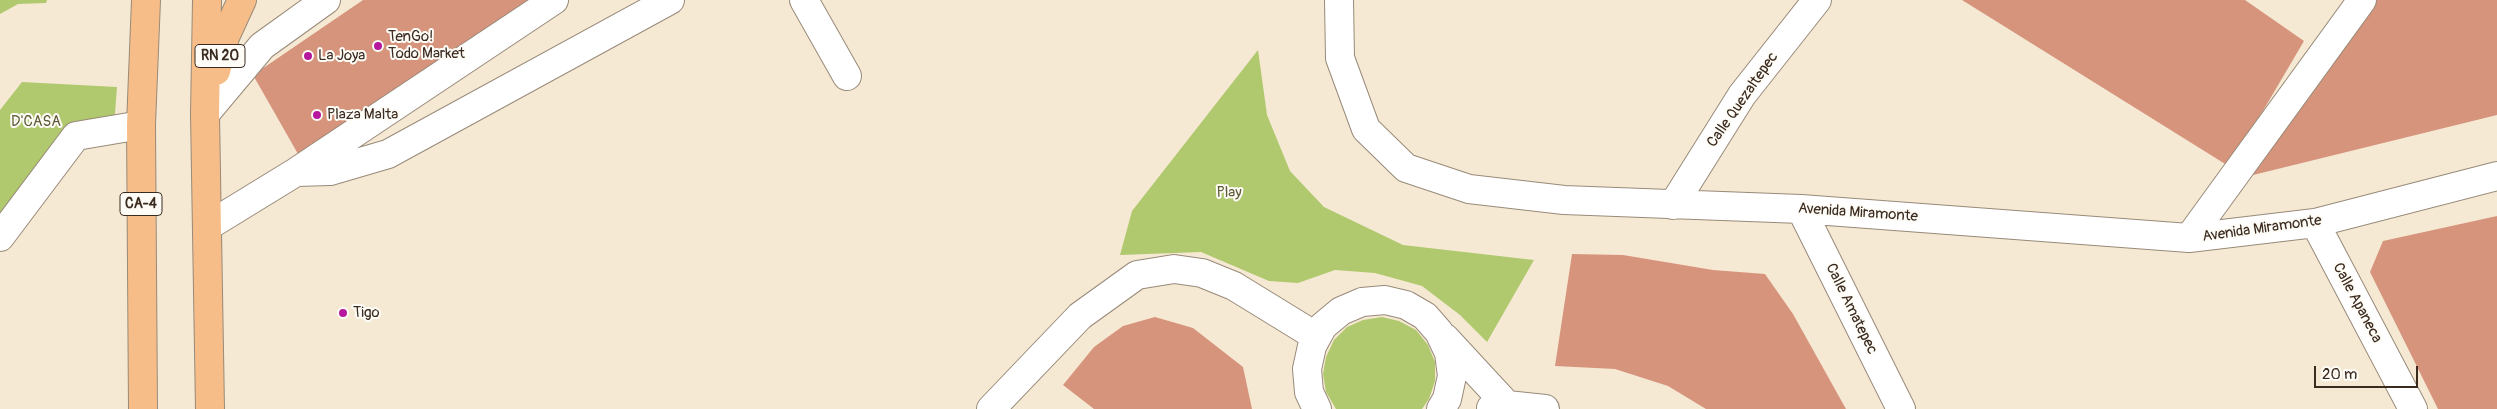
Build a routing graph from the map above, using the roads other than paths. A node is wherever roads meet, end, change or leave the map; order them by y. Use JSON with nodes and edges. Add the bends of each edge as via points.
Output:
{"nodes":[{"id":1,"x":146,"y":0,"type":"edge"},
{"id":2,"x":207,"y":0,"type":"edge"},
{"id":3,"x":242,"y":0,"type":"edge"},
{"id":4,"x":326,"y":0,"type":"edge"},
{"id":5,"x":554,"y":0,"type":"edge"},
{"id":6,"x":670,"y":0,"type":"edge"},
{"id":7,"x":804,"y":0,"type":"edge"},
{"id":8,"x":1339,"y":0,"type":"edge"},
{"id":9,"x":1817,"y":0,"type":"edge"},
{"id":10,"x":2362,"y":0,"type":"edge"},
{"id":11,"x":847,"y":76,"type":"dead end"},
{"id":12,"x":205,"y":114,"type":"junction"},
{"id":13,"x":141,"y":125,"type":"junction"},
{"id":14,"x":296,"y":172,"type":"junction"},
{"id":15,"x":2497,"y":176,"type":"edge"},
{"id":16,"x":1673,"y":204,"type":"junction"},
{"id":17,"x":1801,"y":209,"type":"junction"},
{"id":18,"x":2315,"y":223,"type":"junction"},
{"id":19,"x":208,"y":226,"type":"junction"},
{"id":20,"x":0,"y":237,"type":"edge"},
{"id":21,"x":2189,"y":238,"type":"junction"},
{"id":22,"x":1439,"y":332,"type":"junction"},
{"id":23,"x":1317,"y":337,"type":"junction"},
{"id":24,"x":1497,"y":407,"type":"edge"},
{"id":25,"x":143,"y":409,"type":"edge"},
{"id":26,"x":210,"y":409,"type":"edge"},
{"id":27,"x":990,"y":409,"type":"edge"},
{"id":28,"x":1317,"y":409,"type":"edge"},
{"id":29,"x":1441,"y":409,"type":"edge"},
{"id":30,"x":1545,"y":409,"type":"edge"},
{"id":31,"x":1901,"y":409,"type":"edge"},
{"id":32,"x":2413,"y":409,"type":"edge"}],
"edges":[{"from":1,"to":13,"type":"highway","number":"CA-4"},
{"from":2,"to":12,"type":"highway"},
{"from":3,"to":12,"type":"highway","number":"RN 20","via":[[225,37]]},
{"from":4,"to":12,"type":"street","via":[[262,46]]},
{"from":5,"to":14,"type":"street"},
{"from":6,"to":14,"type":"street","via":[[388,154],[330,172]]},
{"from":7,"to":11,"type":"street"},
{"from":8,"to":16,"type":"street","name":"Avenida Miramonte","via":[[1340,58],[1366,129],[1406,168],[1469,188],[1564,200]]},
{"from":9,"to":16,"type":"street","name":"Calle Quezaltepec","via":[[1742,95]]},
{"from":10,"to":21,"type":"street"},
{"from":12,"to":19,"type":"highway"},
{"from":13,"to":20,"type":"street","via":[[76,136]]},
{"from":13,"to":25,"type":"highway","number":"CA-4"},
{"from":14,"to":19,"type":"street"},
{"from":15,"to":18,"type":"street","name":"Avenida Miramonte"},
{"from":16,"to":17,"type":"street","name":"Avenida Miramonte"},
{"from":17,"to":21,"type":"street","name":"Avenida Miramonte"},
{"from":17,"to":31,"type":"street","name":"Calle Amatepec"},
{"from":18,"to":21,"type":"street","name":"Avenida Miramonte"},
{"from":18,"to":32,"type":"street","name":"Calle Apaneca"},
{"from":19,"to":26,"type":"highway"},
{"from":22,"to":23,"type":"street","via":[[1425,316],[1385,300],[1362,302],[1341,311],[1323,326]]},
{"from":22,"to":24,"type":"street"},
{"from":22,"to":29,"type":"street","via":[[1449,353],[1452,376],[1447,399]]},
{"from":23,"to":27,"type":"street","via":[[1234,286],[1202,273],[1174,269],[1137,275],[1080,316]]},
{"from":23,"to":28,"type":"street","via":[[1307,369],[1309,392]]},
{"from":24,"to":30,"type":"street"}]}
